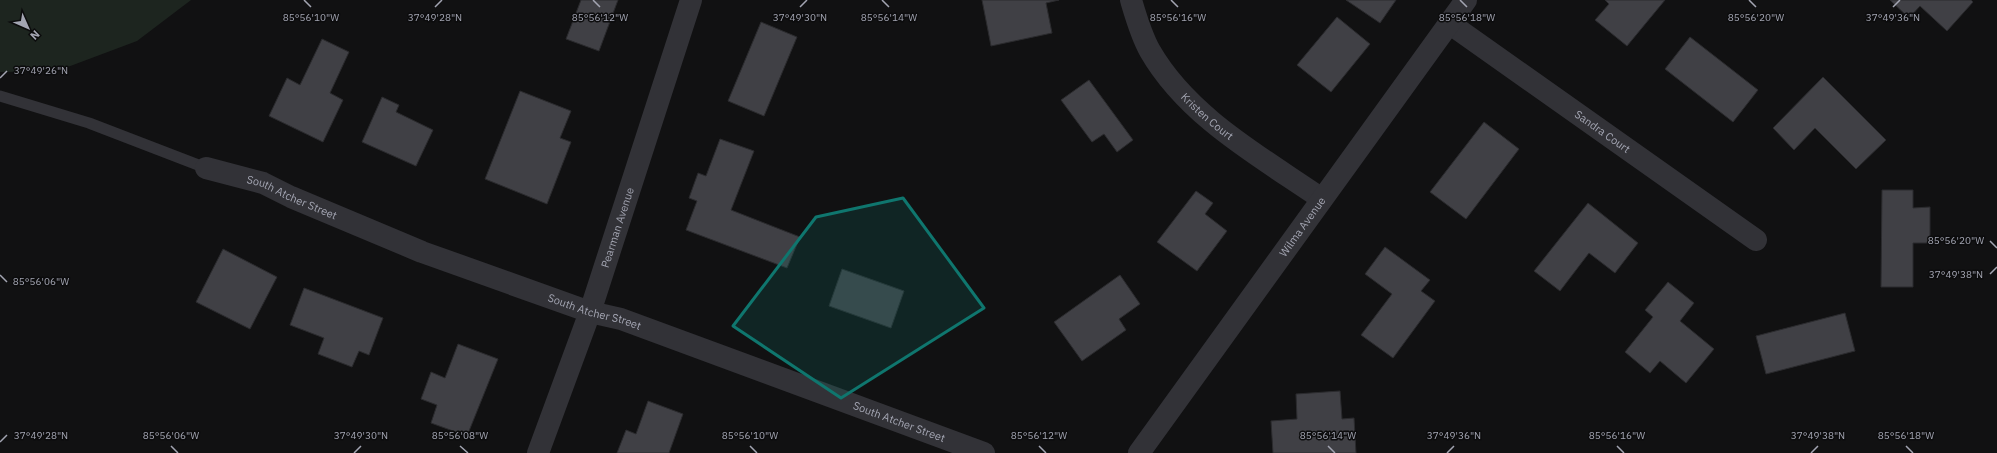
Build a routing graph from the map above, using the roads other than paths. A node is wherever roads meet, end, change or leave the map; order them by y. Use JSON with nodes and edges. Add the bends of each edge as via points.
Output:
{"nodes":[{"id":1,"x":691,"y":0,"type":"edge"},
{"id":2,"x":1131,"y":0,"type":"edge"},
{"id":3,"x":1466,"y":0,"type":"edge"},
{"id":4,"x":1449,"y":23,"type":"junction"},
{"id":5,"x":0,"y":96,"type":"edge"},
{"id":6,"x":206,"y":168,"type":"joint"},
{"id":7,"x":1322,"y":199,"type":"junction"},
{"id":8,"x":1756,"y":240,"type":"dead end"},
{"id":9,"x":590,"y":312,"type":"junction"},
{"id":10,"x":538,"y":453,"type":"edge"},
{"id":11,"x":984,"y":453,"type":"edge"},
{"id":12,"x":1139,"y":453,"type":"edge"}],
"edges":[{"from":1,"to":9,"type":"street","name":"Pearman Avenue"},
{"from":2,"to":7,"type":"street","name":"Kristen Court","via":[[1138,25],[1150,51],[1184,95],[1225,132]]},
{"from":3,"to":4,"type":"street","name":"Wilma Avenue"},
{"from":4,"to":7,"type":"street","name":"Wilma Avenue"},
{"from":4,"to":8,"type":"street","name":"Sandra Court"},
{"from":5,"to":6,"type":"lane","via":[[89,123]]},
{"from":6,"to":9,"type":"street","name":"South Atcher Street","via":[[263,183],[422,252]]},
{"from":7,"to":12,"type":"street","name":"Wilma Avenue"},
{"from":9,"to":10,"type":"street","name":"Pearman Avenue"},
{"from":9,"to":11,"type":"street","name":"South Atcher Street","via":[[621,319]]}]}
